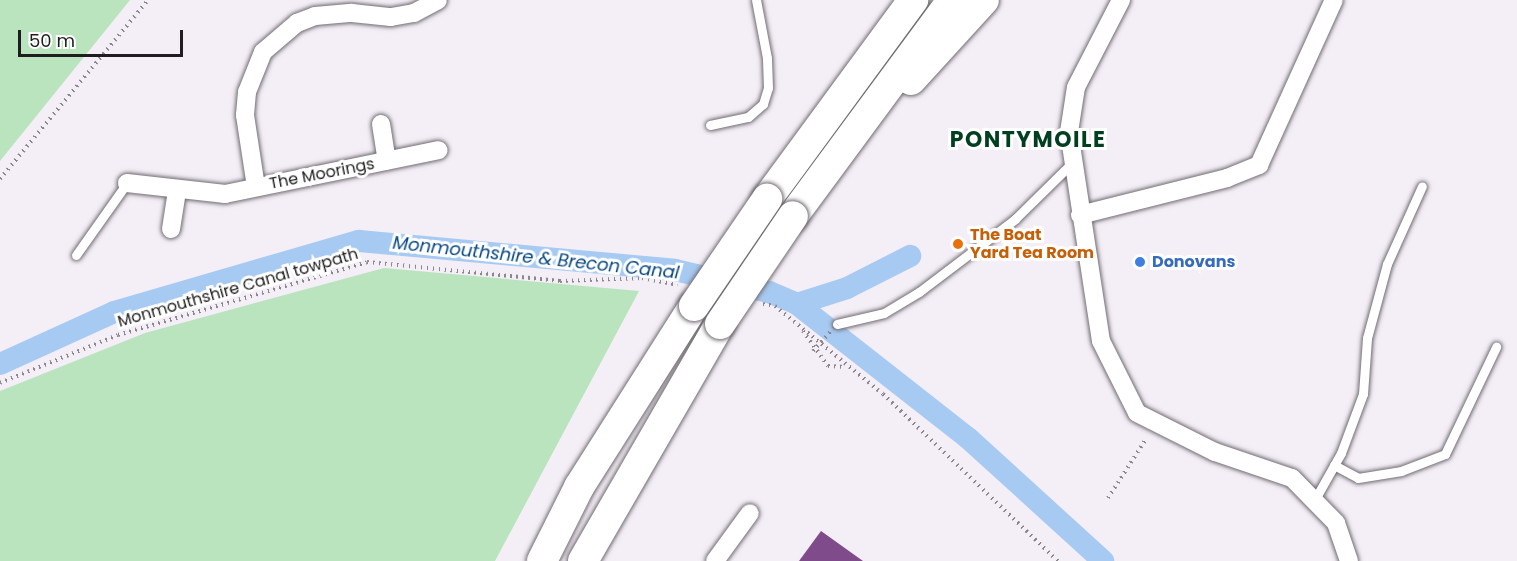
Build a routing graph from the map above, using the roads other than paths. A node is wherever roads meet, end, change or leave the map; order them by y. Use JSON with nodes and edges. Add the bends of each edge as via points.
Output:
{"nodes":[{"id":1,"x":438,"y":0,"type":"edge"},
{"id":2,"x":756,"y":0,"type":"edge"},
{"id":3,"x":887,"y":0,"type":"edge"},
{"id":4,"x":913,"y":0,"type":"edge"},
{"id":5,"x":952,"y":0,"type":"edge"},
{"id":6,"x":984,"y":0,"type":"edge"},
{"id":7,"x":1121,"y":0,"type":"edge"},
{"id":8,"x":1334,"y":0,"type":"edge"},
{"id":9,"x":864,"y":122,"type":"junction"},
{"id":10,"x":381,"y":124,"type":"dead end"},
{"id":11,"x":710,"y":125,"type":"dead end"},
{"id":12,"x":439,"y":150,"type":"dead end"},
{"id":13,"x":387,"y":161,"type":"junction"},
{"id":14,"x":1073,"y":162,"type":"junction"},
{"id":15,"x":128,"y":183,"type":"joint"},
{"id":16,"x":1422,"y":186,"type":"dead end"},
{"id":17,"x":256,"y":187,"type":"junction"},
{"id":18,"x":177,"y":190,"type":"junction"},
{"id":19,"x":767,"y":199,"type":"junction"},
{"id":20,"x":1080,"y":215,"type":"junction"},
{"id":21,"x":171,"y":229,"type":"dead end"},
{"id":22,"x":76,"y":255,"type":"dead end"},
{"id":23,"x":837,"y":324,"type":"road end"},
{"id":24,"x":1496,"y":347,"type":"dead end"},
{"id":25,"x":1334,"y":465,"type":"junction"},
{"id":26,"x":1314,"y":501,"type":"junction"},
{"id":27,"x":750,"y":513,"type":"dead end"},
{"id":28,"x":542,"y":561,"type":"edge"},
{"id":29,"x":583,"y":561,"type":"edge"},
{"id":30,"x":715,"y":561,"type":"edge"},
{"id":31,"x":1349,"y":561,"type":"edge"}],
"edges":[{"from":1,"to":17,"type":"street","name":"The Moorings","via":[[414,13],[391,17],[352,13],[315,16],[297,23],[263,52],[247,92],[245,115]]},
{"from":2,"to":11,"type":"lane","via":[[767,58],[764,104],[748,117]]},
{"from":3,"to":19,"type":"main road"},
{"from":4,"to":19,"type":"main road"},
{"from":5,"to":9,"type":"main road"},
{"from":6,"to":9,"type":"main road","via":[[934,59]]},
{"from":7,"to":14,"type":"street","via":[[1076,87],[1069,132]]},
{"from":8,"to":20,"type":"street","via":[[1259,165],[1227,178]]},
{"from":9,"to":29,"type":"main road","bridge":true,"via":[[793,216],[720,324]]},
{"from":10,"to":13,"type":"street","name":"The Moorings"},
{"from":12,"to":13,"type":"street","name":"The Moorings"},
{"from":13,"to":17,"type":"street","name":"The Moorings"},
{"from":14,"to":20,"type":"street"},
{"from":14,"to":23,"type":"lane","via":[[1015,219],[919,292],[884,313]]},
{"from":15,"to":18,"type":"street","name":"The Moorings"},
{"from":15,"to":22,"type":"lane"},
{"from":16,"to":25,"type":"lane","via":[[1387,264],[1366,338],[1363,394]]},
{"from":17,"to":18,"type":"street","name":"The Moorings","via":[[225,194]]},
{"from":18,"to":21,"type":"street"},
{"from":19,"to":28,"type":"main road","bridge":true,"via":[[691,297],[579,487]]},
{"from":20,"to":26,"type":"street","via":[[1101,341],[1137,413],[1215,452],[1292,478]]},
{"from":24,"to":25,"type":"lane","via":[[1446,454],[1401,471],[1358,478]]},
{"from":25,"to":26,"type":"lane"},
{"from":26,"to":31,"type":"street","via":[[1336,523]]},
{"from":27,"to":30,"type":"street"}]}
